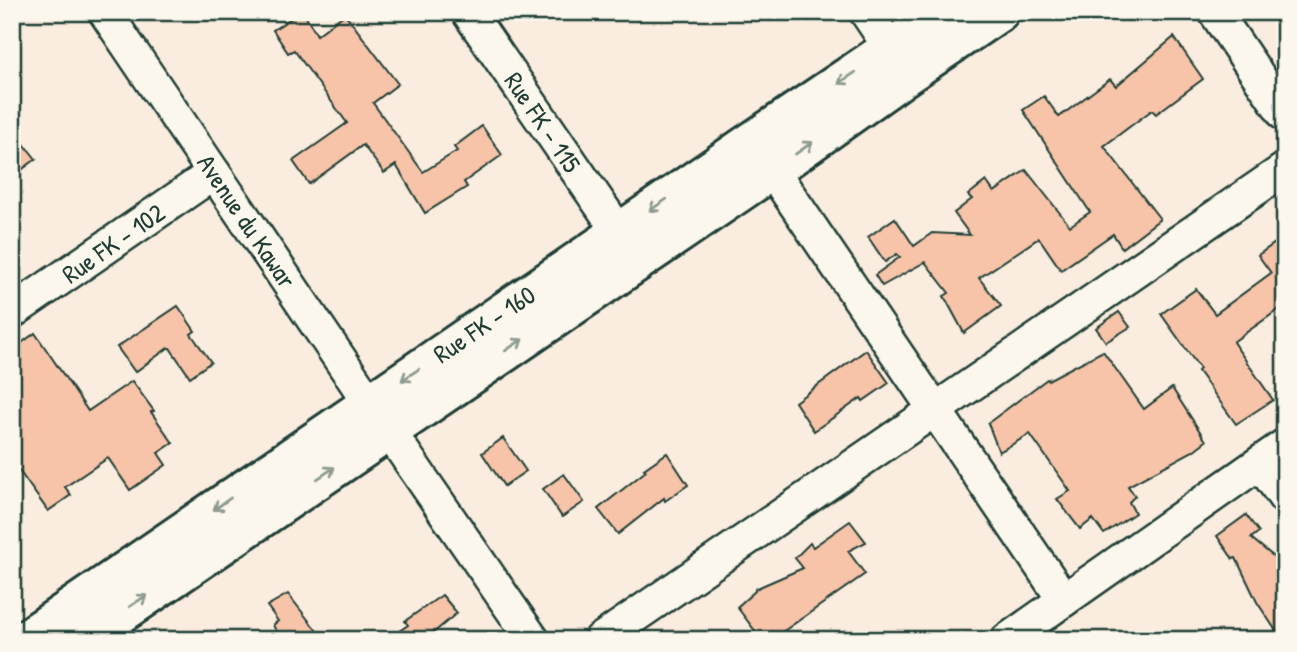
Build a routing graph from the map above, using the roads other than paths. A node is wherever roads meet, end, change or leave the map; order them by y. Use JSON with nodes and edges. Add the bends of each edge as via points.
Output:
{"nodes":[{"id":1,"x":105,"y":12,"type":"edge"},
{"id":2,"x":468,"y":12,"type":"edge"},
{"id":3,"x":866,"y":12,"type":"edge"},
{"id":4,"x":944,"y":12,"type":"edge"},
{"id":5,"x":999,"y":12,"type":"edge"},
{"id":6,"x":1215,"y":12,"type":"edge"},
{"id":7,"x":891,"y":49,"type":"junction"},
{"id":8,"x":1285,"y":115,"type":"edge"},
{"id":9,"x":1285,"y":169,"type":"edge"},
{"id":10,"x":772,"y":170,"type":"junction"},
{"id":11,"x":214,"y":173,"type":"junction"},
{"id":12,"x":619,"y":232,"type":"junction"},
{"id":13,"x":12,"y":312,"type":"edge"},
{"id":14,"x":935,"y":410,"type":"junction"},
{"id":15,"x":379,"y":416,"type":"junction"},
{"id":16,"x":1272,"y":454,"type":"edge"},
{"id":17,"x":1285,"y":498,"type":"edge"},
{"id":18,"x":1064,"y":600,"type":"junction"},
{"id":19,"x":25,"y":640,"type":"edge"},
{"id":20,"x":82,"y":640,"type":"edge"},
{"id":21,"x":533,"y":640,"type":"edge"},
{"id":22,"x":600,"y":640,"type":"edge"},
{"id":23,"x":1007,"y":640,"type":"edge"}],
"edges":[{"from":1,"to":11,"type":"street","name":"Avenue du Kawar"},
{"from":2,"to":12,"type":"street","name":"Rue FK - 115"},
{"from":3,"to":7,"type":"street"},
{"from":4,"to":7,"type":"main road","name":"Rue FK - 160"},
{"from":10,"to":5,"type":"main road","name":"Rue FK - 160","one_way":true},
{"from":6,"to":8,"type":"street"},
{"from":7,"to":12,"type":"main road","name":"Rue FK - 160","one_way":true},
{"from":9,"to":14,"type":"street"},
{"from":10,"to":14,"type":"street"},
{"from":15,"to":10,"type":"main road","name":"Rue FK - 160","one_way":true},
{"from":11,"to":13,"type":"street","name":"Rue FK - 102"},
{"from":11,"to":15,"type":"street","name":"Avenue du Kawar"},
{"from":12,"to":15,"type":"main road","name":"Rue FK - 160","one_way":true},
{"from":14,"to":18,"type":"street"},
{"from":14,"to":22,"type":"street"},
{"from":15,"to":19,"type":"main road","name":"Rue FK - 160","one_way":true},
{"from":20,"to":15,"type":"main road","name":"Rue FK - 160","one_way":true},
{"from":15,"to":21,"type":"street","name":"Avenue du Kawar"},
{"from":16,"to":17,"type":"street"},
{"from":16,"to":18,"type":"street"},
{"from":18,"to":23,"type":"street"}]}
